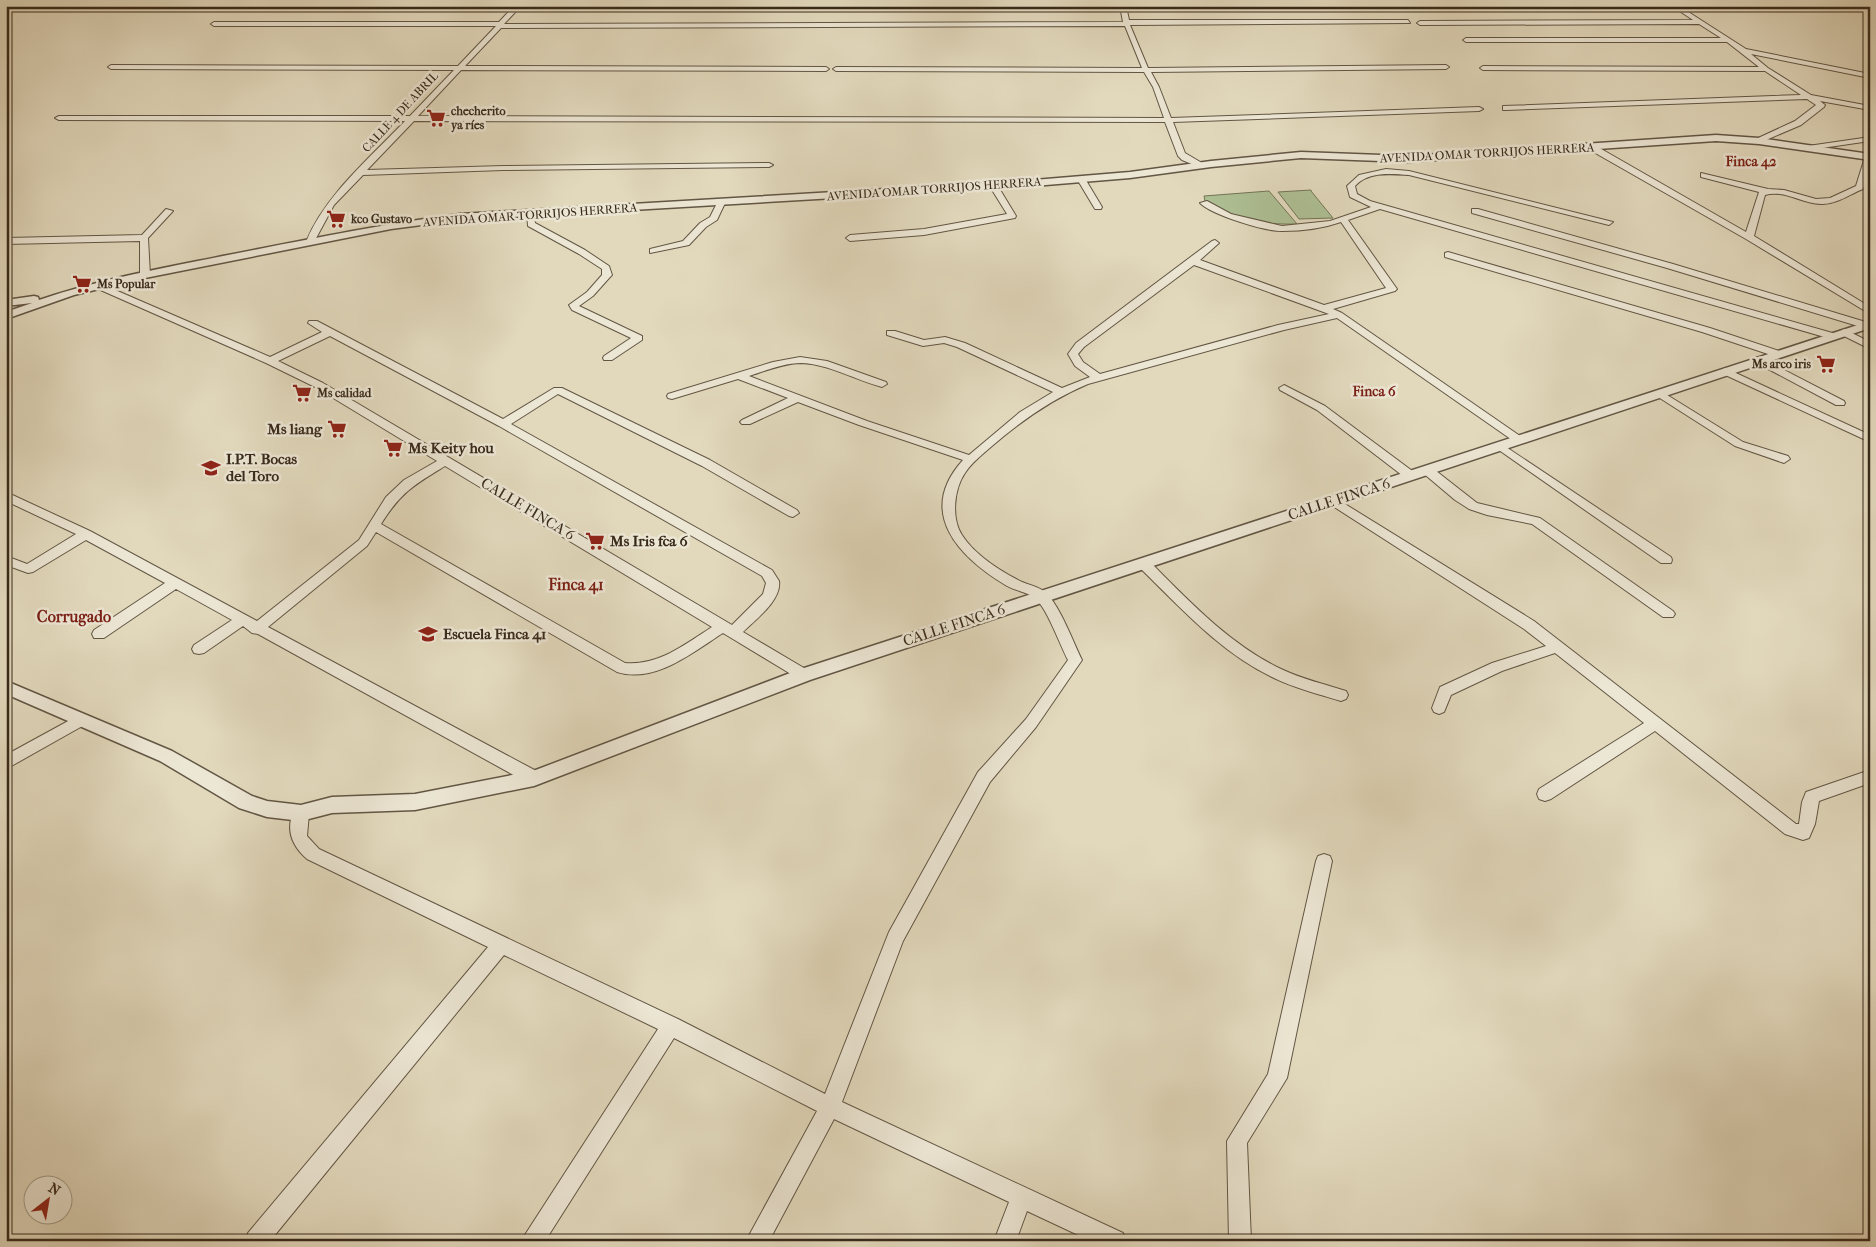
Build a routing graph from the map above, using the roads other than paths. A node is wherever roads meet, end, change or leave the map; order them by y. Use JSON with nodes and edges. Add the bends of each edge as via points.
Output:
{"nodes":[{"id":1,"x":518,"y":6,"type":"edge"},
{"id":2,"x":1123,"y":6,"type":"edge"},
{"id":3,"x":1675,"y":6,"type":"edge"},
{"id":4,"x":1408,"y":22,"type":"dead end"},
{"id":5,"x":1701,"y":22,"type":"junction"},
{"id":6,"x":1127,"y":23,"type":"junction"},
{"id":7,"x":1420,"y":23,"type":"dead end"},
{"id":8,"x":214,"y":24,"type":"dead end"},
{"id":9,"x":500,"y":25,"type":"junction"},
{"id":10,"x":1466,"y":40,"type":"dead end"},
{"id":11,"x":1728,"y":40,"type":"junction"},
{"id":12,"x":1744,"y":50,"type":"junction"},
{"id":13,"x":110,"y":67,"type":"dead end"},
{"id":14,"x":1446,"y":67,"type":"dead end"},
{"id":15,"x":1483,"y":68,"type":"dead end"},
{"id":16,"x":459,"y":69,"type":"junction"},
{"id":17,"x":826,"y":69,"type":"dead end"},
{"id":18,"x":836,"y":69,"type":"dead end"},
{"id":19,"x":1766,"y":69,"type":"junction"},
{"id":20,"x":1146,"y":70,"type":"junction"},
{"id":21,"x":1870,"y":76,"type":"edge"},
{"id":22,"x":1808,"y":97,"type":"junction"},
{"id":23,"x":1506,"y":108,"type":"dead end"},
{"id":24,"x":1870,"y":108,"type":"edge"},
{"id":25,"x":1480,"y":109,"type":"dead end"},
{"id":26,"x":59,"y":118,"type":"dead end"},
{"id":27,"x":412,"y":118,"type":"junction"},
{"id":28,"x":1169,"y":120,"type":"junction"},
{"id":29,"x":1870,"y":139,"type":"edge"},
{"id":30,"x":1759,"y":141,"type":"junction"},
{"id":31,"x":1593,"y":148,"type":"junction"},
{"id":32,"x":1808,"y":148,"type":"junction"},
{"id":33,"x":1870,"y":157,"type":"edge"},
{"id":34,"x":1374,"y":158,"type":"junction"},
{"id":35,"x":769,"y":165,"type":"dead end"},
{"id":36,"x":1198,"y":165,"type":"junction"},
{"id":37,"x":1382,"y":172,"type":"junction"},
{"id":38,"x":360,"y":173,"type":"junction"},
{"id":39,"x":1704,"y":175,"type":"dead end"},
{"id":40,"x":1081,"y":179,"type":"junction"},
{"id":41,"x":993,"y":186,"type":"junction"},
{"id":42,"x":1769,"y":192,"type":"junction"},
{"id":43,"x":721,"y":203,"type":"junction"},
{"id":44,"x":1204,"y":203,"type":"dead end"},
{"id":45,"x":1098,"y":207,"type":"dead end"},
{"id":46,"x":1379,"y":207,"type":"junction"},
{"id":47,"x":169,"y":211,"type":"dead end"},
{"id":48,"x":1475,"y":211,"type":"dead end"},
{"id":49,"x":530,"y":213,"type":"junction"},
{"id":50,"x":1343,"y":219,"type":"junction"},
{"id":51,"x":1609,"y":222,"type":"dead end"},
{"id":52,"x":1749,"y":237,"type":"junction"},
{"id":53,"x":144,"y":238,"type":"junction"},
{"id":54,"x":850,"y":238,"type":"dead end"},
{"id":55,"x":6,"y":241,"type":"edge"},
{"id":56,"x":310,"y":242,"type":"junction"},
{"id":57,"x":1215,"y":243,"type":"dead end"},
{"id":58,"x":653,"y":251,"type":"dead end"},
{"id":59,"x":1448,"y":255,"type":"dead end"},
{"id":60,"x":1193,"y":262,"type":"junction"},
{"id":61,"x":145,"y":275,"type":"junction"},
{"id":62,"x":99,"y":286,"type":"junction"},
{"id":63,"x":70,"y":293,"type":"junction"},
{"id":64,"x":6,"y":303,"type":"edge"},
{"id":65,"x":1324,"y":308,"type":"junction"},
{"id":66,"x":1339,"y":315,"type":"junction"},
{"id":67,"x":6,"y":316,"type":"edge"},
{"id":68,"x":1868,"y":320,"type":"edge"},
{"id":69,"x":313,"y":323,"type":"dead end"},
{"id":70,"x":330,"y":332,"type":"junction"},
{"id":71,"x":891,"y":333,"type":"dead end"},
{"id":72,"x":1838,"y":334,"type":"junction"},
{"id":73,"x":1870,"y":346,"type":"edge"},
{"id":74,"x":1778,"y":354,"type":"junction"},
{"id":75,"x":608,"y":358,"type":"dead end"},
{"id":76,"x":1759,"y":360,"type":"junction"},
{"id":77,"x":270,"y":361,"type":"junction"},
{"id":78,"x":1725,"y":371,"type":"junction"},
{"id":79,"x":739,"y":376,"type":"junction"},
{"id":80,"x":1099,"y":378,"type":"junction"},
{"id":81,"x":882,"y":384,"type":"dead end"},
{"id":82,"x":1284,"y":388,"type":"dead end"},
{"id":83,"x":1060,"y":391,"type":"junction"},
{"id":84,"x":1659,"y":393,"type":"junction"},
{"id":85,"x":672,"y":396,"type":"dead end"},
{"id":86,"x":798,"y":398,"type":"junction"},
{"id":87,"x":1840,"y":403,"type":"dead end"},
{"id":88,"x":746,"y":422,"type":"dead end"},
{"id":89,"x":503,"y":424,"type":"junction"},
{"id":90,"x":1870,"y":439,"type":"edge"},
{"id":91,"x":1520,"y":440,"type":"junction"},
{"id":92,"x":1500,"y":446,"type":"junction"},
{"id":93,"x":1784,"y":459,"type":"dead end"},
{"id":94,"x":446,"y":460,"type":"junction"},
{"id":95,"x":970,"y":460,"type":"junction"},
{"id":96,"x":1427,"y":470,"type":"junction"},
{"id":97,"x":1411,"y":476,"type":"junction"},
{"id":98,"x":6,"y":496,"type":"edge"},
{"id":99,"x":1332,"y":500,"type":"junction"},
{"id":100,"x":793,"y":513,"type":"dead end"},
{"id":101,"x":375,"y":526,"type":"junction"},
{"id":102,"x":86,"y":534,"type":"junction"},
{"id":103,"x":6,"y":560,"type":"edge"},
{"id":104,"x":1666,"y":560,"type":"dead end"},
{"id":105,"x":1144,"y":564,"type":"junction"},
{"id":106,"x":175,"y":583,"type":"junction"},
{"id":107,"x":1042,"y":596,"type":"junction"},
{"id":108,"x":1668,"y":614,"type":"dead end"},
{"id":109,"x":241,"y":620,"type":"junction"},
{"id":110,"x":257,"y":629,"type":"junction"},
{"id":111,"x":729,"y":629,"type":"junction"},
{"id":112,"x":99,"y":634,"type":"dead end"},
{"id":113,"x":1558,"y":647,"type":"junction"},
{"id":114,"x":199,"y":649,"type":"dead end"},
{"id":115,"x":804,"y":675,"type":"junction"},
{"id":116,"x":6,"y":687,"type":"edge"},
{"id":117,"x":1341,"y":695,"type":"dead end"},
{"id":118,"x":1439,"y":708,"type":"dead end"},
{"id":119,"x":81,"y":720,"type":"junction"},
{"id":120,"x":1656,"y":723,"type":"junction"},
{"id":121,"x":6,"y":763,"type":"edge"},
{"id":122,"x":1870,"y":776,"type":"edge"},
{"id":123,"x":534,"y":778,"type":"junction"},
{"id":124,"x":1545,"y":794,"type":"dead end"},
{"id":125,"x":301,"y":813,"type":"junction"},
{"id":126,"x":1324,"y":861,"type":"dead end"},
{"id":127,"x":501,"y":944,"type":"junction"},
{"id":128,"x":671,"y":1026,"type":"junction"},
{"id":129,"x":830,"y":1107,"type":"junction"},
{"id":130,"x":1021,"y":1198,"type":"junction"},
{"id":131,"x":256,"y":1241,"type":"edge"},
{"id":132,"x":532,"y":1241,"type":"edge"},
{"id":133,"x":757,"y":1241,"type":"edge"},
{"id":134,"x":1005,"y":1241,"type":"edge"},
{"id":135,"x":1115,"y":1241,"type":"edge"},
{"id":136,"x":1240,"y":1241,"type":"edge"}],
"edges":[{"from":1,"to":9,"type":"street","name":"CALLE 4 DE ABRIL"},
{"from":2,"to":6,"type":"street"},
{"from":3,"to":5,"type":"street"},
{"from":4,"to":6,"type":"street"},
{"from":5,"to":7,"type":"street"},
{"from":5,"to":11,"type":"street"},
{"from":6,"to":9,"type":"street"},
{"from":6,"to":20,"type":"street"},
{"from":8,"to":9,"type":"street"},
{"from":9,"to":16,"type":"street","name":"CALLE 4 DE ABRIL"},
{"from":10,"to":11,"type":"street"},
{"from":11,"to":12,"type":"street"},
{"from":12,"to":19,"type":"street"},
{"from":12,"to":21,"type":"street"},
{"from":13,"to":16,"type":"street"},
{"from":14,"to":20,"type":"street"},
{"from":15,"to":19,"type":"street"},
{"from":16,"to":17,"type":"street"},
{"from":16,"to":27,"type":"street","name":"CALLE 4 DE ABRIL"},
{"from":18,"to":20,"type":"street"},
{"from":19,"to":22,"type":"street"},
{"from":20,"to":28,"type":"street"},
{"from":22,"to":23,"type":"street"},
{"from":22,"to":24,"type":"street"},
{"from":22,"to":30,"type":"street","via":[[1821,105],[1798,123]]},
{"from":25,"to":28,"type":"street"},
{"from":26,"to":27,"type":"street"},
{"from":27,"to":28,"type":"street"},
{"from":27,"to":38,"type":"street","name":"CALLE 4 DE ABRIL"},
{"from":28,"to":36,"type":"street","via":[[1181,154]]},
{"from":29,"to":32,"type":"street"},
{"from":30,"to":31,"type":"street","name":"AVENIDA OMAR TORRIJOS HERRERA","via":[[1716,138]]},
{"from":30,"to":32,"type":"street","name":"AVENIDA OMAR TORRIJOS HERRERA"},
{"from":31,"to":34,"type":"street","name":"AVENIDA OMAR TORRIJOS HERRERA","via":[[1408,159]]},
{"from":31,"to":52,"type":"street"},
{"from":32,"to":33,"type":"street","name":"AVENIDA OMAR TORRIJOS HERRERA"},
{"from":33,"to":42,"type":"street","via":[[1860,186],[1828,201]]},
{"from":34,"to":36,"type":"street","name":"AVENIDA OMAR TORRIJOS HERRERA","via":[[1301,156]]},
{"from":34,"to":37,"type":"street"},
{"from":35,"to":38,"type":"street"},
{"from":36,"to":40,"type":"street","name":"AVENIDA OMAR TORRIJOS HERRERA"},
{"from":37,"to":46,"type":"street","via":[[1359,177],[1351,186],[1358,200]]},
{"from":37,"to":51,"type":"street","via":[[1423,175]]},
{"from":38,"to":56,"type":"street","name":"CALLE 4 DE ABRIL","via":[[323,215]]},
{"from":39,"to":42,"type":"street"},
{"from":40,"to":41,"type":"street","name":"AVENIDA OMAR TORRIJOS HERRERA"},
{"from":40,"to":45,"type":"street"},
{"from":41,"to":43,"type":"street","name":"AVENIDA OMAR TORRIJOS HERRERA"},
{"from":41,"to":54,"type":"street","via":[[1012,216],[924,232]]},
{"from":42,"to":52,"type":"street","via":[[1761,194]]},
{"from":43,"to":49,"type":"street","name":"AVENIDA OMAR TORRIJOS HERRERA"},
{"from":43,"to":58,"type":"street","via":[[714,218],[686,243]]},
{"from":44,"to":50,"type":"street","via":[[1228,216],[1282,229]]},
{"from":46,"to":50,"type":"street"},
{"from":46,"to":72,"type":"street"},
{"from":47,"to":53,"type":"street"},
{"from":48,"to":68,"type":"street"},
{"from":49,"to":56,"type":"street","name":"AVENIDA OMAR TORRIJOS HERRERA","via":[[424,221]]},
{"from":49,"to":75,"type":"street","via":[[532,224],[606,268],[607,274],[600,285],[574,305],[589,316],[638,338]]},
{"from":50,"to":65,"type":"street","via":[[1392,289]]},
{"from":52,"to":68,"type":"street"},
{"from":53,"to":55,"type":"street"},
{"from":53,"to":61,"type":"street"},
{"from":56,"to":61,"type":"street","name":"AVENIDA OMAR TORRIJOS HERRERA"},
{"from":57,"to":60,"type":"street"},
{"from":59,"to":74,"type":"street"},
{"from":60,"to":65,"type":"street"},
{"from":60,"to":80,"type":"street","via":[[1080,345],[1073,354],[1079,364]]},
{"from":61,"to":62,"type":"street","name":"AVENIDA OMAR TORRIJOS HERRERA"},
{"from":62,"to":63,"type":"street","name":"AVENIDA OMAR TORRIJOS HERRERA"},
{"from":62,"to":77,"type":"street","name":"CALLE FINCA 6"},
{"from":63,"to":64,"type":"street"},
{"from":63,"to":67,"type":"street","name":"AVENIDA OMAR TORRIJOS HERRERA"},
{"from":65,"to":66,"type":"street"},
{"from":66,"to":80,"type":"street"},
{"from":66,"to":91,"type":"street"},
{"from":68,"to":72,"type":"street","name":"CALLE FINCA 6"},
{"from":69,"to":70,"type":"street"},
{"from":70,"to":77,"type":"street"},
{"from":70,"to":89,"type":"street"},
{"from":71,"to":83,"type":"street","via":[[923,343],[945,340],[961,345]]},
{"from":72,"to":73,"type":"street"},
{"from":72,"to":74,"type":"street","name":"CALLE FINCA 6"},
{"from":74,"to":76,"type":"street","name":"CALLE FINCA 6"},
{"from":76,"to":78,"type":"street","name":"CALLE FINCA 6"},
{"from":76,"to":87,"type":"street"},
{"from":77,"to":94,"type":"street","name":"CALLE FINCA 6","via":[[319,385]]},
{"from":78,"to":84,"type":"street","name":"CALLE FINCA 6"},
{"from":78,"to":90,"type":"street"},
{"from":79,"to":81,"type":"street","via":[[800,360],[823,363]]},
{"from":79,"to":85,"type":"street"},
{"from":79,"to":86,"type":"street"},
{"from":80,"to":83,"type":"street"},
{"from":82,"to":97,"type":"street","via":[[1321,408]]},
{"from":83,"to":95,"type":"street","via":[[1017,419]]},
{"from":84,"to":91,"type":"street","name":"CALLE FINCA 6"},
{"from":84,"to":93,"type":"street","via":[[1739,444]]},
{"from":86,"to":88,"type":"street"},
{"from":86,"to":95,"type":"street"},
{"from":89,"to":100,"type":"street","via":[[558,390],[706,463]]},
{"from":89,"to":111,"type":"street","via":[[767,573],[772,579],[770,595]]},
{"from":91,"to":92,"type":"street","name":"CALLE FINCA 6"},
{"from":92,"to":96,"type":"street","name":"CALLE FINCA 6"},
{"from":92,"to":104,"type":"street"},
{"from":94,"to":101,"type":"street","via":[[408,483],[390,500]]},
{"from":94,"to":111,"type":"street","name":"CALLE FINCA 6"},
{"from":95,"to":107,"type":"street","via":[[960,471],[952,491],[949,514],[957,537],[972,554],[1014,584]]},
{"from":96,"to":97,"type":"street","name":"CALLE FINCA 6"},
{"from":96,"to":108,"type":"street","via":[[1472,506],[1536,521]]},
{"from":97,"to":99,"type":"street","name":"CALLE FINCA 6"},
{"from":98,"to":102,"type":"street"},
{"from":99,"to":105,"type":"street","name":"CALLE FINCA 6"},
{"from":99,"to":113,"type":"street","via":[[1529,625]]},
{"from":101,"to":110,"type":"street","via":[[363,543]]},
{"from":101,"to":111,"type":"street","via":[[622,668],[634,671],[658,665]]},
{"from":102,"to":103,"type":"street","via":[[28,569]]},
{"from":102,"to":106,"type":"street"},
{"from":105,"to":107,"type":"street","name":"CALLE FINCA 6"},
{"from":105,"to":117,"type":"street","via":[[1240,651],[1307,686]]},
{"from":106,"to":109,"type":"street"},
{"from":106,"to":112,"type":"street"},
{"from":107,"to":115,"type":"street","name":"CALLE FINCA 6"},
{"from":107,"to":129,"type":"street","via":[[1075,660],[1031,723],[984,777],[895,938]]},
{"from":109,"to":110,"type":"street"},
{"from":109,"to":114,"type":"street"},
{"from":110,"to":123,"type":"street"},
{"from":111,"to":115,"type":"street","name":"CALLE FINCA 6"},
{"from":113,"to":118,"type":"street","via":[[1496,667],[1445,691]]},
{"from":113,"to":120,"type":"street"},
{"from":115,"to":123,"type":"street"},
{"from":116,"to":119,"type":"street"},
{"from":119,"to":121,"type":"street"},
{"from":119,"to":125,"type":"street","via":[[166,756],[246,802],[267,809]]},
{"from":120,"to":122,"type":"street","via":[[1791,829],[1803,833],[1808,826],[1808,806],[1812,797]]},
{"from":120,"to":124,"type":"street"},
{"from":123,"to":125,"type":"street","via":[[415,802],[332,805]]},
{"from":125,"to":127,"type":"street","via":[[296,831],[302,845],[313,854]]},
{"from":126,"to":136,"type":"street","via":[[1277,1078],[1237,1141]]},
{"from":127,"to":128,"type":"street"},
{"from":127,"to":131,"type":"street"},
{"from":128,"to":129,"type":"street"},
{"from":128,"to":132,"type":"street"},
{"from":129,"to":130,"type":"street"},
{"from":129,"to":133,"type":"street"},
{"from":130,"to":134,"type":"street"},
{"from":130,"to":135,"type":"street"}]}
